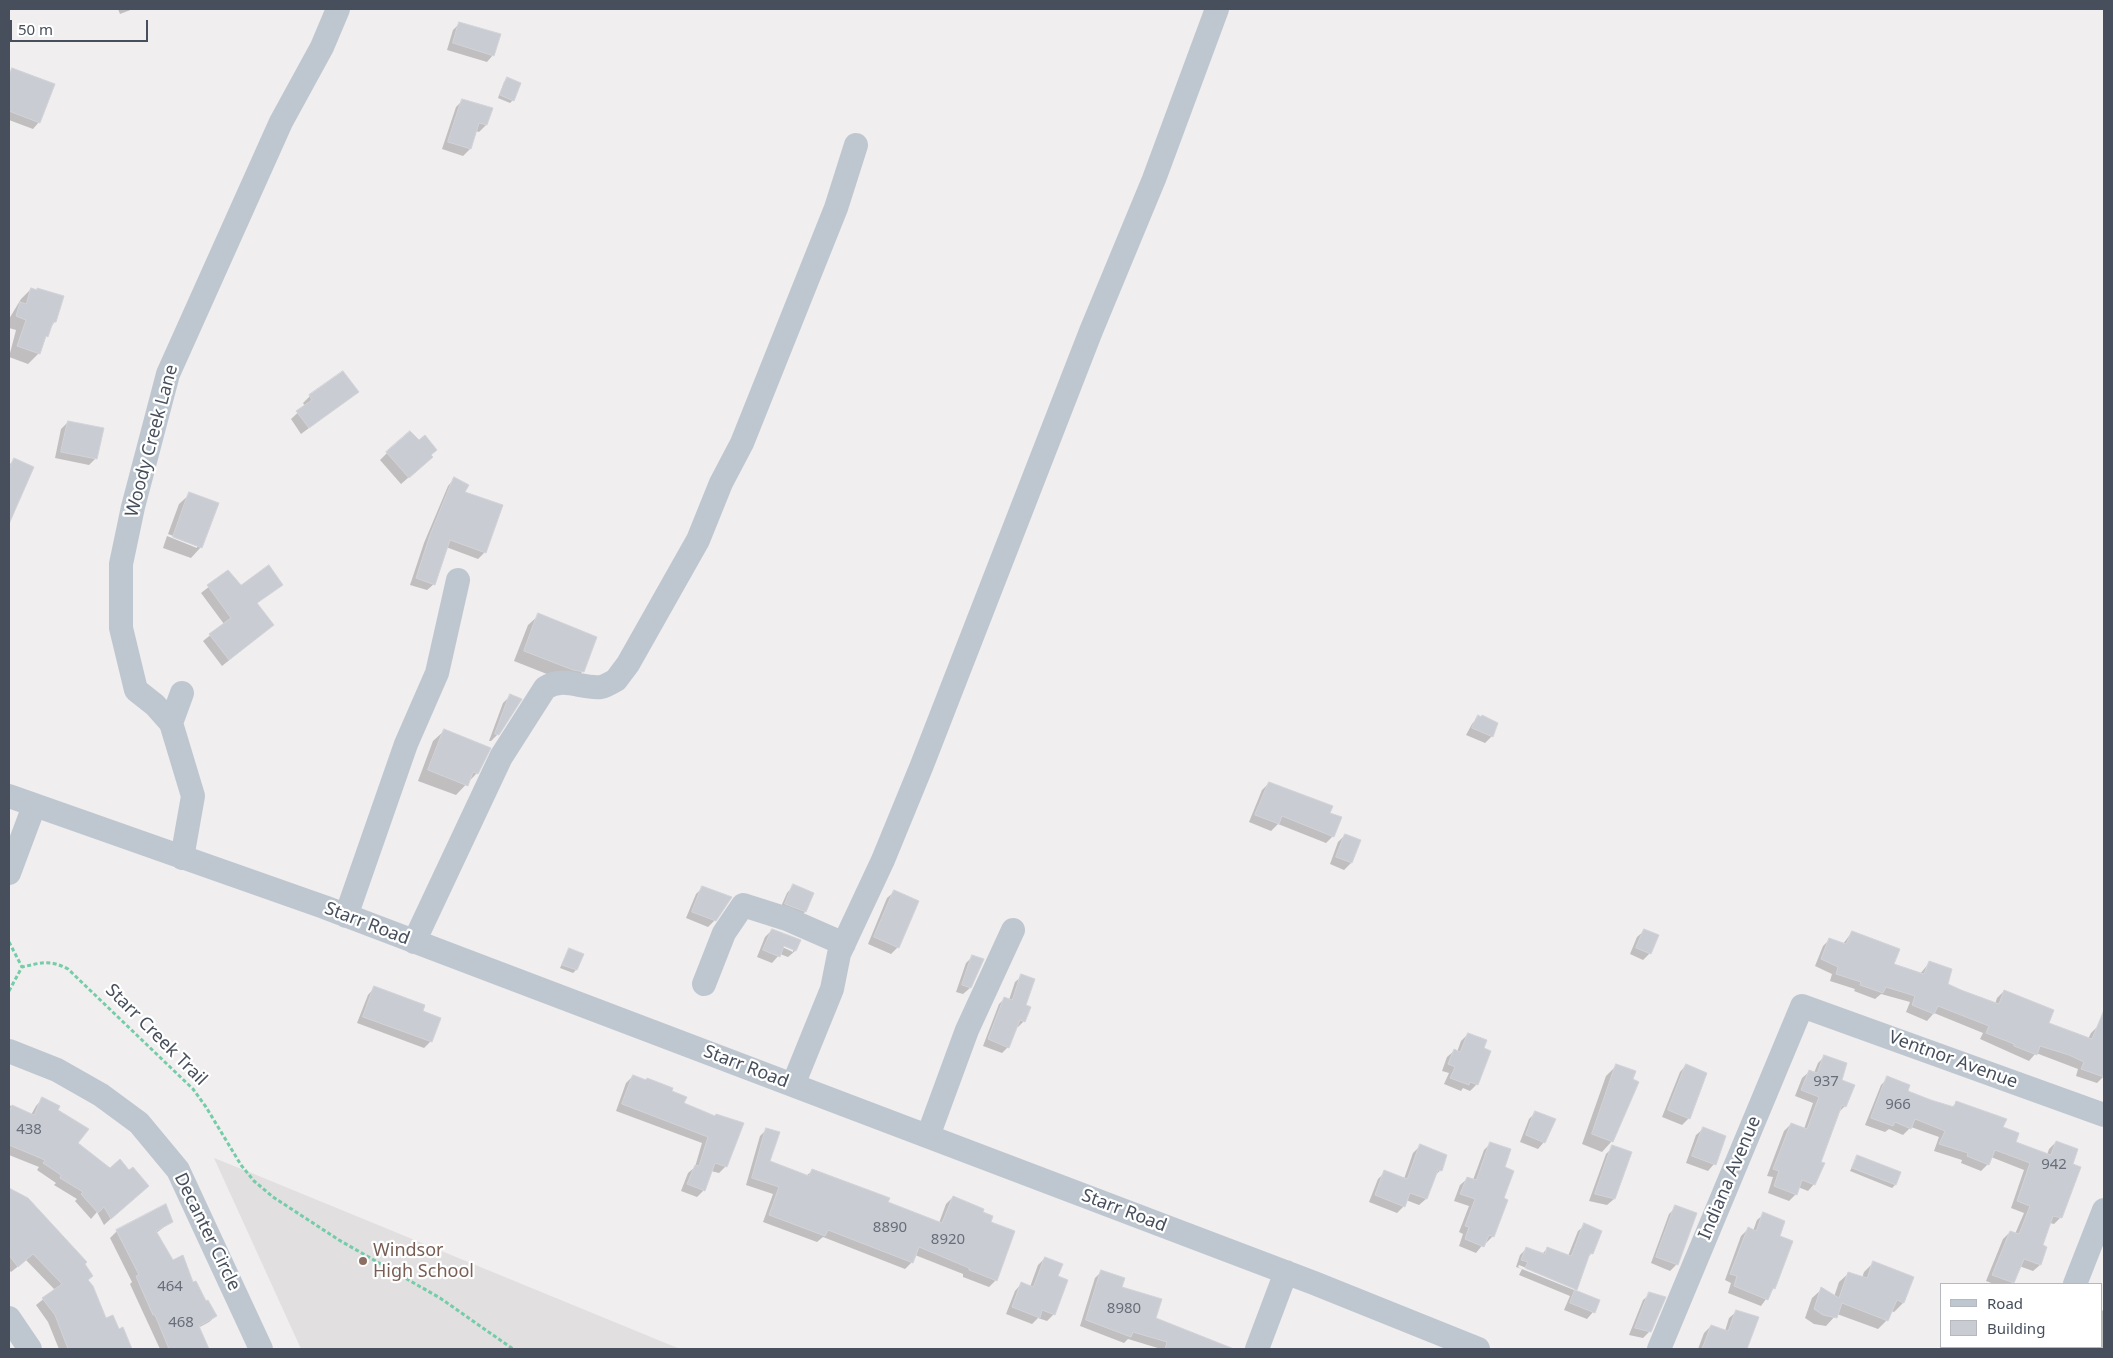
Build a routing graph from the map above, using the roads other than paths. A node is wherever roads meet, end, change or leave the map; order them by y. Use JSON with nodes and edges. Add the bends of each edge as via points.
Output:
{"nodes":[{"id":1,"x":338,"y":9,"type":"edge"},
{"id":2,"x":1217,"y":9,"type":"edge"},
{"id":3,"x":856,"y":145,"type":"dead end"},
{"id":4,"x":458,"y":580,"type":"dead end"},
{"id":5,"x":182,"y":693,"type":"dead end"},
{"id":6,"x":171,"y":723,"type":"junction"},
{"id":7,"x":9,"y":796,"type":"edge"},
{"id":8,"x":34,"y":806,"type":"junction"},
{"id":9,"x":182,"y":858,"type":"junction"},
{"id":10,"x":9,"y":873,"type":"edge"},
{"id":11,"x":346,"y":916,"type":"junction"},
{"id":12,"x":1012,"y":930,"type":"dead end"},
{"id":13,"x":414,"y":942,"type":"junction"},
{"id":14,"x":844,"y":944,"type":"junction"},
{"id":15,"x":704,"y":984,"type":"dead end"},
{"id":16,"x":1802,"y":1006,"type":"joint"},
{"id":17,"x":9,"y":1051,"type":"edge"},
{"id":18,"x":793,"y":1085,"type":"junction"},
{"id":19,"x":2104,"y":1115,"type":"edge"},
{"id":20,"x":928,"y":1136,"type":"junction"},
{"id":21,"x":2104,"y":1210,"type":"edge"},
{"id":22,"x":1286,"y":1272,"type":"junction"},
{"id":23,"x":2075,"y":1283,"type":"edge"},
{"id":24,"x":9,"y":1318,"type":"edge"},
{"id":25,"x":30,"y":1349,"type":"edge"},
{"id":26,"x":261,"y":1349,"type":"edge"},
{"id":27,"x":1257,"y":1349,"type":"edge"},
{"id":28,"x":1478,"y":1349,"type":"edge"},
{"id":29,"x":1659,"y":1349,"type":"edge"}],
"edges":[{"from":1,"to":6,"type":"street","name":"Woody Creek Lane","via":[[322,47],[281,122],[168,374],[133,507],[121,564],[121,628],[136,690],[155,704]]},
{"from":2,"to":14,"type":"street","via":[[1154,179],[1091,330],[922,765]]},
{"from":3,"to":13,"type":"street","via":[[836,208],[742,443],[721,483],[698,540],[616,680],[604,687],[570,682],[553,683],[545,688],[500,757]]},
{"from":4,"to":11,"type":"street","via":[[437,672],[406,744]]},
{"from":5,"to":6,"type":"street"},
{"from":6,"to":9,"type":"street","name":"Woody Creek Lane","via":[[193,796]]},
{"from":7,"to":8,"type":"street","name":"Starr Road"},
{"from":8,"to":9,"type":"street","name":"Starr Road"},
{"from":8,"to":10,"type":"street"},
{"from":9,"to":11,"type":"street","name":"Starr Road"},
{"from":11,"to":13,"type":"street","name":"Starr Road"},
{"from":12,"to":20,"type":"street","via":[[967,1030]]},
{"from":13,"to":18,"type":"street","name":"Starr Road"},
{"from":14,"to":15,"type":"street","via":[[787,919],[742,906],[724,933]]},
{"from":14,"to":18,"type":"street","via":[[832,989]]},
{"from":16,"to":19,"type":"street","name":"Ventnor Avenue"},
{"from":16,"to":29,"type":"street","name":"Indiana Avenue"},
{"from":17,"to":26,"type":"street","name":"Decanter Circle","via":[[57,1070],[101,1095],[139,1123],[178,1170]]},
{"from":18,"to":20,"type":"street","name":"Starr Road"},
{"from":20,"to":22,"type":"street","name":"Starr Road"},
{"from":21,"to":23,"type":"street"},
{"from":22,"to":27,"type":"street"},
{"from":22,"to":28,"type":"street","name":"Starr Road"},
{"from":24,"to":25,"type":"street"}]}
